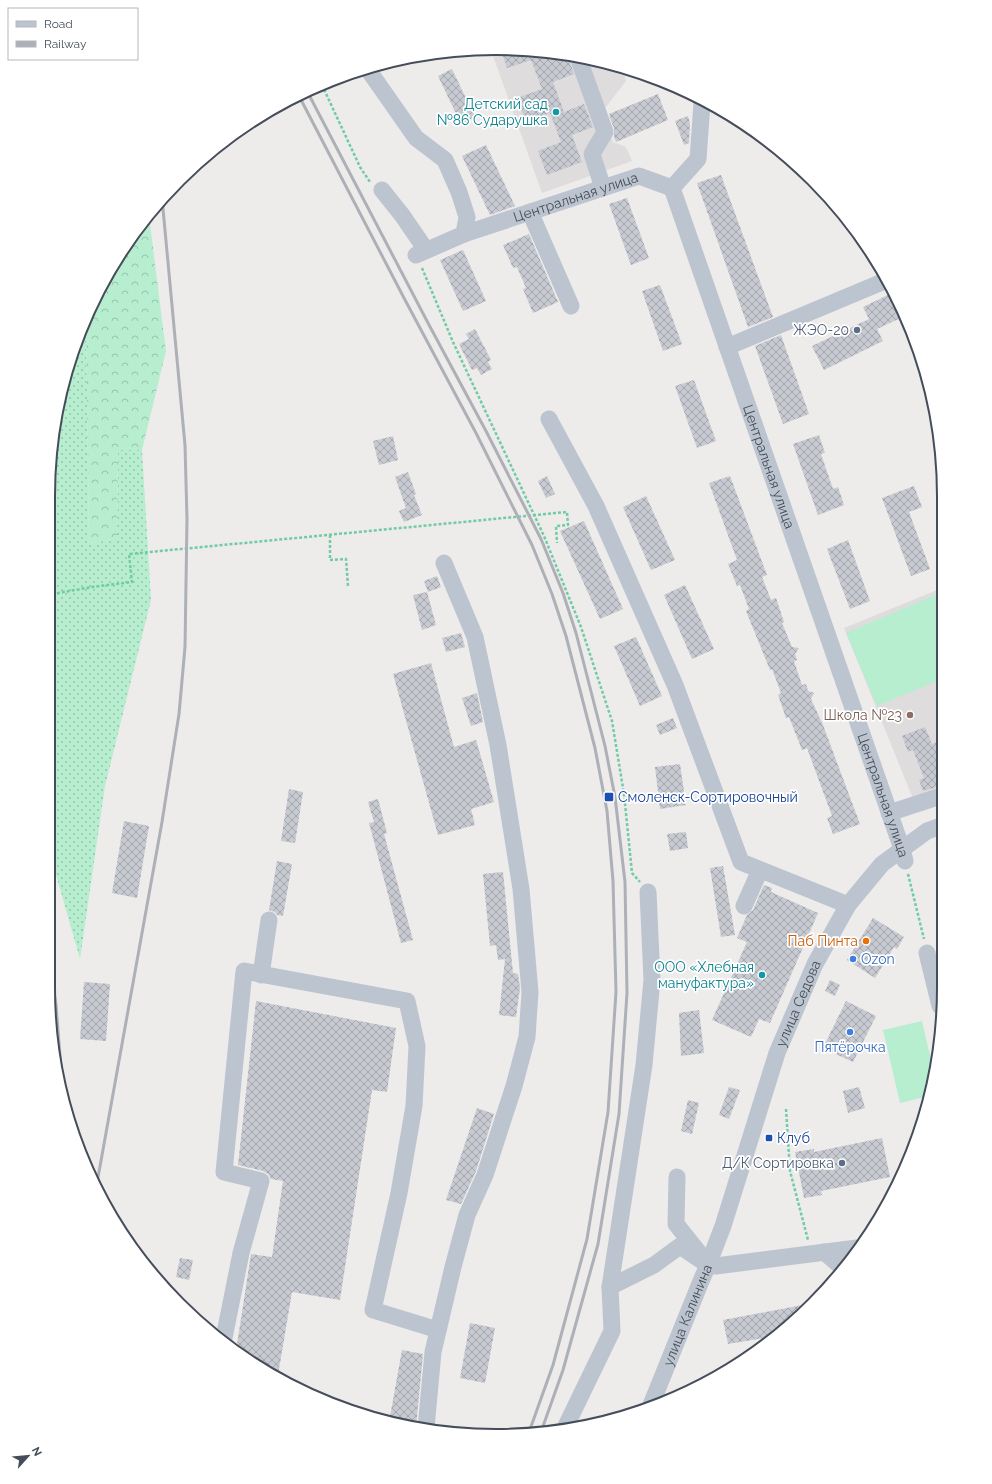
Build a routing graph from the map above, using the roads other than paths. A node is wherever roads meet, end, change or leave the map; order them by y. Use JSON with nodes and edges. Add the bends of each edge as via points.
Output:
{"nodes":[{"id":1,"x":580,"y":63,"type":"edge"},
{"id":2,"x":371,"y":73,"type":"edge"},
{"id":3,"x":702,"y":106,"type":"edge"},
{"id":4,"x":377,"y":188,"type":"road end"},
{"id":5,"x":603,"y":188,"type":"junction"},
{"id":6,"x":672,"y":188,"type":"junction"},
{"id":7,"x":530,"y":212,"type":"junction"},
{"id":8,"x":464,"y":234,"type":"junction"},
{"id":9,"x":881,"y":282,"type":"edge"},
{"id":10,"x":571,"y":306,"type":"dead end"},
{"id":11,"x":727,"y":347,"type":"junction"},
{"id":12,"x":549,"y":419,"type":"dead end"},
{"id":13,"x":444,"y":563,"type":"dead end"},
{"id":14,"x":937,"y":797,"type":"edge"},
{"id":15,"x":889,"y":813,"type":"junction"},
{"id":16,"x":937,"y":827,"type":"edge"},
{"id":17,"x":903,"y":855,"type":"junction"},
{"id":18,"x":760,"y":870,"type":"junction"},
{"id":19,"x":648,"y":892,"type":"road end"},
{"id":20,"x":848,"y":905,"type":"junction"},
{"id":21,"x":744,"y":906,"type":"dead end"},
{"id":22,"x":269,"y":920,"type":"dead end"},
{"id":23,"x":927,"y":953,"type":"road end"},
{"id":24,"x":261,"y":975,"type":"junction"},
{"id":25,"x":937,"y":993,"type":"edge"},
{"id":26,"x":677,"y":1177,"type":"dead end"},
{"id":27,"x":723,"y":1226,"type":"joint"},
{"id":28,"x":851,"y":1249,"type":"edge"},
{"id":29,"x":818,"y":1253,"type":"junction"},
{"id":30,"x":708,"y":1265,"type":"junction"},
{"id":31,"x":839,"y":1265,"type":"edge"},
{"id":32,"x":610,"y":1287,"type":"junction"},
{"id":33,"x":438,"y":1330,"type":"junction"},
{"id":34,"x":225,"y":1335,"type":"edge"},
{"id":35,"x":653,"y":1400,"type":"edge"},
{"id":36,"x":426,"y":1423,"type":"edge"},
{"id":37,"x":567,"y":1423,"type":"edge"}],
"edges":[{"from":1,"to":5,"type":"street","via":[[605,132],[592,154]]},
{"from":2,"to":8,"type":"street","via":[[416,138],[445,160],[467,217]]},
{"from":3,"to":6,"type":"street","via":[[698,159]]},
{"from":4,"to":8,"type":"street","name":"Центральная улица","via":[[402,215],[421,253]]},
{"from":5,"to":6,"type":"street","name":"Центральная улица","via":[[639,176]]},
{"from":5,"to":7,"type":"street","name":"Центральная улица"},
{"from":6,"to":11,"type":"street","name":"Центральная улица"},
{"from":7,"to":8,"type":"street","name":"Центральная улица"},
{"from":7,"to":10,"type":"street"},
{"from":9,"to":11,"type":"street"},
{"from":11,"to":15,"type":"street","name":"Центральная улица"},
{"from":12,"to":18,"type":"street","via":[[596,506],[672,678],[741,862]]},
{"from":13,"to":33,"type":"street","via":[[475,637],[498,745],[521,889],[530,992],[527,1036],[514,1086],[485,1175],[467,1215]]},
{"from":14,"to":15,"type":"street"},
{"from":15,"to":17,"type":"street","name":"Центральная улица"},
{"from":16,"to":17,"type":"street","name":"улица Седова","via":[[927,831]]},
{"from":17,"to":20,"type":"street","name":"улица Седова","via":[[882,864]]},
{"from":18,"to":20,"type":"street"},
{"from":18,"to":21,"type":"street"},
{"from":19,"to":32,"type":"street","via":[[652,980],[644,1065]]},
{"from":20,"to":27,"type":"street","name":"улица Седова","via":[[815,964],[777,1053]]},
{"from":22,"to":24,"type":"street"},
{"from":23,"to":25,"type":"street"},
{"from":24,"to":33,"type":"street","via":[[407,1001],[417,1046],[414,1106],[399,1193],[373,1310]]},
{"from":24,"to":34,"type":"street","via":[[244,971],[224,1172],[261,1181],[241,1253]]},
{"from":26,"to":30,"type":"street","via":[[676,1224]]},
{"from":27,"to":30,"type":"street","name":"улица Калинина"},
{"from":28,"to":29,"type":"street"},
{"from":29,"to":30,"type":"street"},
{"from":29,"to":31,"type":"street"},
{"from":30,"to":32,"type":"street","via":[[680,1246],[654,1265]]},
{"from":30,"to":35,"type":"street","name":"улица Калинина"},
{"from":32,"to":37,"type":"street","via":[[612,1331]]},
{"from":33,"to":36,"type":"street","via":[[433,1352]]}]}
